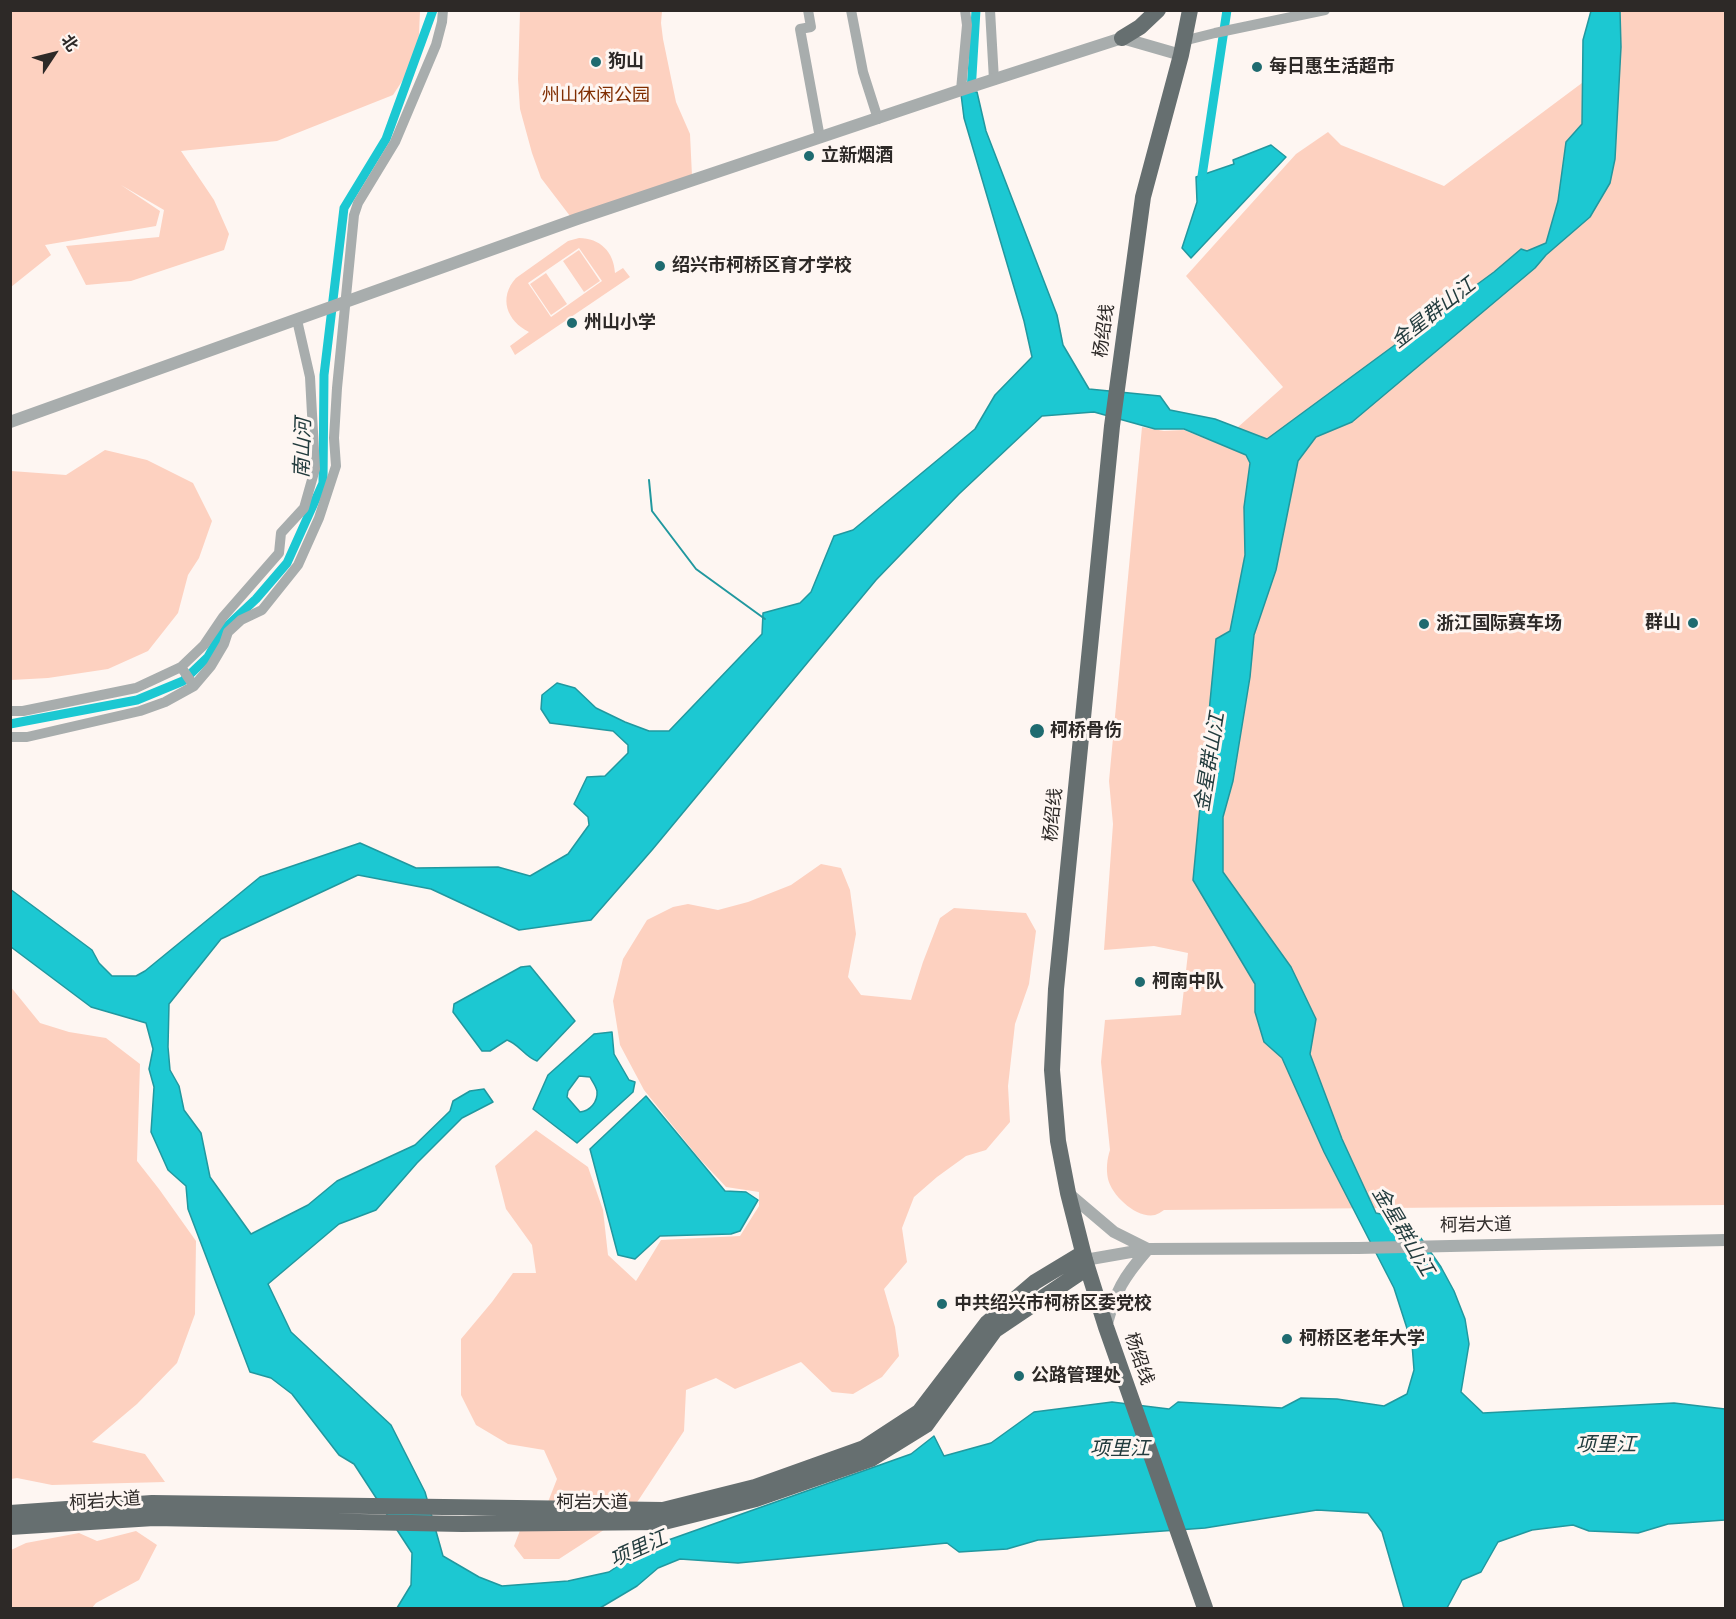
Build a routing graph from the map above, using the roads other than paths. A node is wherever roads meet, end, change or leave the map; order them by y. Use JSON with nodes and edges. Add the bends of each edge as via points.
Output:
{"nodes":[{"id":1,"x":443,"y":10,"type":"edge"},
{"id":2,"x":808,"y":10,"type":"edge"},
{"id":3,"x":850,"y":10,"type":"edge"},
{"id":4,"x":965,"y":10,"type":"edge"},
{"id":5,"x":990,"y":10,"type":"edge"},
{"id":6,"x":1158,"y":10,"type":"edge"},
{"id":7,"x":1190,"y":10,"type":"edge"},
{"id":8,"x":1325,"y":10,"type":"edge"},
{"id":9,"x":1122,"y":39,"type":"junction"},
{"id":10,"x":1182,"y":48,"type":"junction"},
{"id":11,"x":994,"y":80,"type":"junction"},
{"id":12,"x":961,"y":90,"type":"junction"},
{"id":13,"x":878,"y":119,"type":"junction"},
{"id":14,"x":820,"y":138,"type":"junction"},
{"id":15,"x":346,"y":302,"type":"junction"},
{"id":16,"x":297,"y":320,"type":"junction"},
{"id":17,"x":10,"y":422,"type":"edge"},
{"id":18,"x":304,"y":508,"type":"junction"},
{"id":19,"x":319,"y":518,"type":"junction"},
{"id":20,"x":181,"y":667,"type":"junction"},
{"id":21,"x":194,"y":686,"type":"junction"},
{"id":22,"x":10,"y":711,"type":"edge"},
{"id":23,"x":10,"y":737,"type":"edge"},
{"id":24,"x":1068,"y":1193,"type":"junction"},
{"id":25,"x":1725,"y":1240,"type":"edge"},
{"id":26,"x":1148,"y":1249,"type":"junction"},
{"id":27,"x":1085,"y":1260,"type":"junction"},
{"id":28,"x":1106,"y":1327,"type":"junction"},
{"id":29,"x":10,"y":1513,"type":"edge"},
{"id":30,"x":10,"y":1527,"type":"edge"},
{"id":31,"x":1204,"y":1608,"type":"edge"}],
"edges":[{"from":1,"to":15,"type":"street","via":[[436,45],[395,142],[354,215]]},
{"from":2,"to":14,"type":"street","via":[[811,27],[800,29]]},
{"from":3,"to":13,"type":"street"},
{"from":4,"to":12,"type":"street"},
{"from":5,"to":11,"type":"street"},
{"from":6,"to":9,"type":"main road"},
{"from":7,"to":10,"type":"main road","name":"杨绍线"},
{"from":8,"to":10,"type":"street","via":[[1215,33]]},
{"from":9,"to":10,"type":"street"},
{"from":9,"to":11,"type":"street"},
{"from":10,"to":24,"type":"main road","name":"杨绍线","via":[[1143,197],[1117,388],[1056,988],[1052,1070],[1058,1141]]},
{"from":11,"to":12,"type":"street"},
{"from":12,"to":13,"type":"street"},
{"from":13,"to":14,"type":"street"},
{"from":14,"to":15,"type":"street"},
{"from":15,"to":16,"type":"street"},
{"from":15,"to":19,"type":"street","via":[[337,388],[336,466]]},
{"from":16,"to":17,"type":"street"},
{"from":16,"to":18,"type":"street","via":[[310,377],[315,469]]},
{"from":18,"to":19,"type":"street"},
{"from":18,"to":20,"type":"street","via":[[281,533],[279,553],[204,645]]},
{"from":19,"to":21,"type":"street","via":[[298,565],[262,610],[241,620],[228,632],[211,666]]},
{"from":20,"to":21,"type":"street"},
{"from":20,"to":22,"type":"street","via":[[136,688]]},
{"from":21,"to":23,"type":"street","via":[[140,711]]},
{"from":24,"to":26,"type":"street","via":[[1114,1232]]},
{"from":24,"to":27,"type":"main road","name":"杨绍线"},
{"from":25,"to":26,"type":"street","name":"柯岩大道"},
{"from":26,"to":27,"type":"street","name":"柯岩大道"},
{"from":26,"to":28,"type":"street","via":[[1126,1274],[1114,1297]]},
{"from":27,"to":28,"type":"main road","name":"杨绍线"},
{"from":27,"to":29,"type":"main road","name":"柯岩大道","via":[[1035,1282],[987,1323],[919,1412],[864,1448],[755,1487],[663,1510],[152,1503]]},
{"from":27,"to":30,"type":"main road","name":"柯岩大道","via":[[995,1330],[926,1425],[871,1459],[756,1499],[664,1522],[462,1524],[153,1518]]},
{"from":28,"to":31,"type":"main road","name":"杨绍线"}]}
